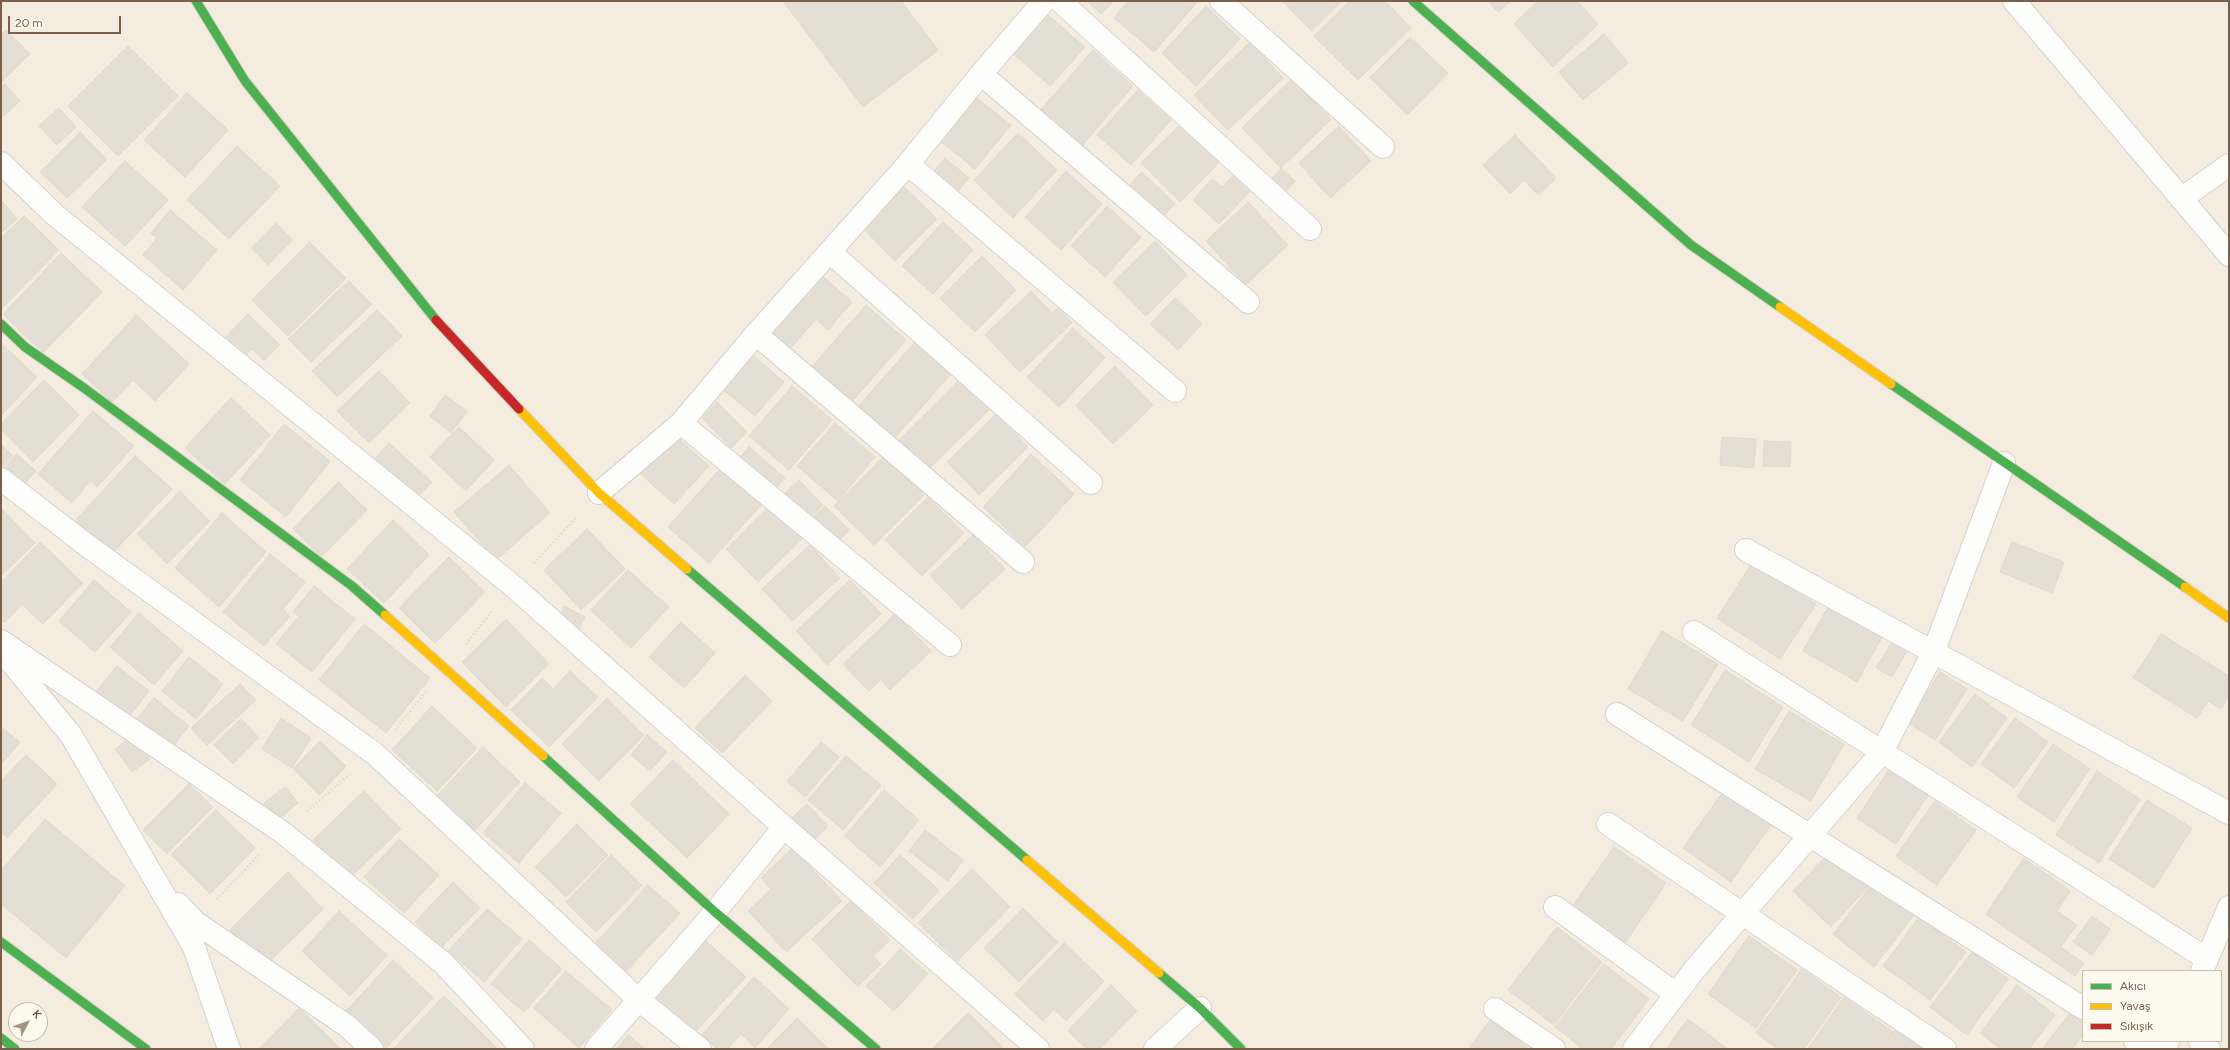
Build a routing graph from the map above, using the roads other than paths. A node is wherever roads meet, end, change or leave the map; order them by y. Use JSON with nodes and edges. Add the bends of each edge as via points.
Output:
{"nodes":[{"id":1,"x":196,"y":1,"type":"edge"},
{"id":2,"x":1044,"y":1,"type":"edge"},
{"id":3,"x":1060,"y":1,"type":"edge"},
{"id":4,"x":1221,"y":1,"type":"edge"},
{"id":5,"x":1413,"y":1,"type":"edge"},
{"id":6,"x":2014,"y":1,"type":"edge"},
{"id":7,"x":981,"y":74,"type":"junction"},
{"id":8,"x":1383,"y":147,"type":"dead end"},
{"id":9,"x":1,"y":163,"type":"edge"},
{"id":10,"x":908,"y":164,"type":"junction"},
{"id":11,"x":2229,"y":164,"type":"edge"},
{"id":12,"x":2181,"y":199,"type":"junction"},
{"id":13,"x":1310,"y":229,"type":"dead end"},
{"id":14,"x":830,"y":252,"type":"junction"},
{"id":15,"x":2229,"y":255,"type":"edge"},
{"id":16,"x":1248,"y":302,"type":"dead end"},
{"id":17,"x":1,"y":324,"type":"edge"},
{"id":18,"x":756,"y":334,"type":"junction"},
{"id":19,"x":1175,"y":391,"type":"dead end"},
{"id":20,"x":681,"y":423,"type":"junction"},
{"id":21,"x":2004,"y":463,"type":"junction"},
{"id":22,"x":1,"y":479,"type":"edge"},
{"id":23,"x":1091,"y":484,"type":"dead end"},
{"id":24,"x":599,"y":493,"type":"junction"},
{"id":25,"x":1746,"y":550,"type":"dead end"},
{"id":26,"x":1023,"y":562,"type":"dead end"},
{"id":27,"x":2229,"y":618,"type":"edge"},
{"id":28,"x":1694,"y":632,"type":"dead end"},
{"id":29,"x":1,"y":641,"type":"edge"},
{"id":30,"x":950,"y":645,"type":"dead end"},
{"id":31,"x":1,"y":650,"type":"edge"},
{"id":32,"x":1934,"y":651,"type":"junction"},
{"id":33,"x":1617,"y":714,"type":"dead end"},
{"id":34,"x":1882,"y":752,"type":"junction"},
{"id":35,"x":2229,"y":813,"type":"edge"},
{"id":36,"x":1608,"y":824,"type":"dead end"},
{"id":37,"x":784,"y":827,"type":"junction"},
{"id":38,"x":1811,"y":835,"type":"junction"},
{"id":39,"x":156,"y":882,"type":"junction"},
{"id":40,"x":1555,"y":907,"type":"dead end"},
{"id":41,"x":2229,"y":907,"type":"edge"},
{"id":42,"x":715,"y":912,"type":"junction"},
{"id":43,"x":1741,"y":914,"type":"junction"},
{"id":44,"x":1,"y":942,"type":"edge"},
{"id":45,"x":2204,"y":965,"type":"edge"},
{"id":46,"x":1676,"y":994,"type":"junction"},
{"id":47,"x":639,"y":1000,"type":"junction"},
{"id":48,"x":2082,"y":1007,"type":"edge"},
{"id":49,"x":1200,"y":1008,"type":"junction"},
{"id":50,"x":1495,"y":1009,"type":"dead end"},
{"id":51,"x":1,"y":1038,"type":"edge"},
{"id":52,"x":2137,"y":1042,"type":"edge"},
{"id":53,"x":2201,"y":1042,"type":"edge"},
{"id":54,"x":15,"y":1049,"type":"edge"},
{"id":55,"x":146,"y":1049,"type":"edge"},
{"id":56,"x":229,"y":1049,"type":"edge"},
{"id":57,"x":372,"y":1049,"type":"edge"},
{"id":58,"x":523,"y":1049,"type":"edge"},
{"id":59,"x":596,"y":1049,"type":"edge"},
{"id":60,"x":700,"y":1049,"type":"edge"},
{"id":61,"x":876,"y":1049,"type":"edge"},
{"id":62,"x":1038,"y":1049,"type":"edge"},
{"id":63,"x":1155,"y":1049,"type":"edge"},
{"id":64,"x":1241,"y":1049,"type":"edge"},
{"id":65,"x":1554,"y":1049,"type":"edge"},
{"id":66,"x":1634,"y":1049,"type":"edge"},
{"id":67,"x":1945,"y":1049,"type":"edge"},
{"id":68,"x":2148,"y":1049,"type":"edge"},
{"id":69,"x":2209,"y":1049,"type":"edge"}],
"edges":[{"from":1,"to":24,"type":"street","via":[[245,81],[446,332]]},
{"from":2,"to":7,"type":"street"},
{"from":3,"to":13,"type":"street"},
{"from":4,"to":8,"type":"street"},
{"from":5,"to":21,"type":"street","via":[[1691,245]]},
{"from":6,"to":12,"type":"street"},
{"from":7,"to":10,"type":"street"},
{"from":7,"to":16,"type":"street"},
{"from":9,"to":37,"type":"street","via":[[55,215],[513,586]]},
{"from":10,"to":14,"type":"street"},
{"from":10,"to":19,"type":"street"},
{"from":11,"to":12,"type":"street"},
{"from":12,"to":15,"type":"street"},
{"from":14,"to":18,"type":"street"},
{"from":14,"to":23,"type":"street"},
{"from":17,"to":42,"type":"street","via":[[25,347],[352,586],[452,673]]},
{"from":18,"to":20,"type":"street"},
{"from":18,"to":26,"type":"street"},
{"from":20,"to":24,"type":"street"},
{"from":20,"to":30,"type":"street"},
{"from":21,"to":27,"type":"street"},
{"from":21,"to":32,"type":"street"},
{"from":22,"to":47,"type":"street","via":[[85,544],[375,754]]},
{"from":24,"to":49,"type":"street"},
{"from":25,"to":32,"type":"street"},
{"from":28,"to":34,"type":"street"},
{"from":29,"to":58,"type":"street","via":[[282,832],[443,963]]},
{"from":31,"to":39,"type":"street","via":[[71,735]]},
{"from":32,"to":34,"type":"street"},
{"from":32,"to":35,"type":"street"},
{"from":33,"to":38,"type":"street"},
{"from":34,"to":38,"type":"street"},
{"from":34,"to":45,"type":"street"},
{"from":36,"to":43,"type":"street"},
{"from":37,"to":42,"type":"street"},
{"from":37,"to":62,"type":"street"},
{"from":38,"to":43,"type":"street"},
{"from":38,"to":48,"type":"street"},
{"from":39,"to":56,"type":"street","via":[[194,947]]},
{"from":39,"to":57,"type":"street","via":[[195,922],[347,1026]]},
{"from":40,"to":46,"type":"street"},
{"from":41,"to":45,"type":"street"},
{"from":42,"to":47,"type":"street"},
{"from":42,"to":61,"type":"street"},
{"from":43,"to":46,"type":"street"},
{"from":43,"to":67,"type":"street"},
{"from":44,"to":55,"type":"street"},
{"from":46,"to":66,"type":"street"},
{"from":47,"to":59,"type":"street"},
{"from":47,"to":60,"type":"street"},
{"from":49,"to":63,"type":"street"},
{"from":49,"to":64,"type":"street"},
{"from":50,"to":65,"type":"street"},
{"from":51,"to":54,"type":"street"},
{"from":52,"to":68,"type":"street"},
{"from":53,"to":69,"type":"street"}]}
